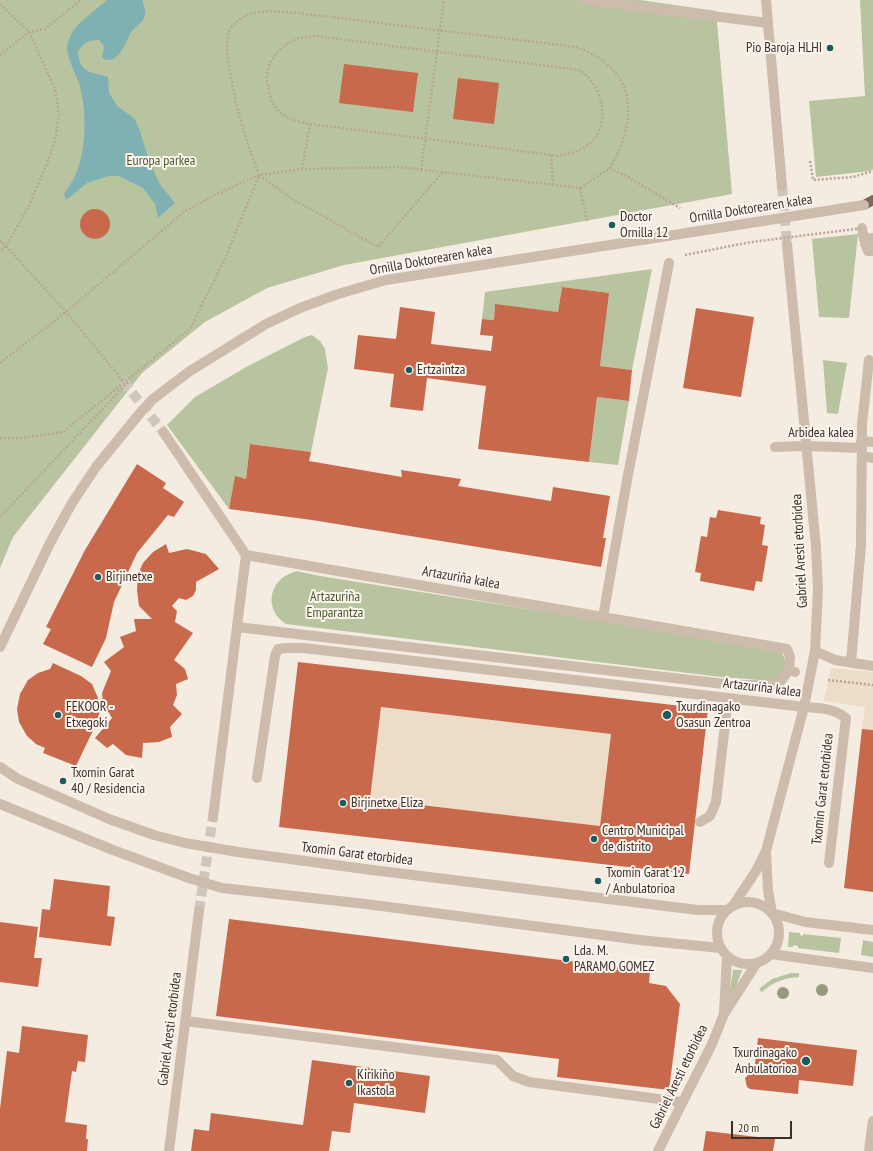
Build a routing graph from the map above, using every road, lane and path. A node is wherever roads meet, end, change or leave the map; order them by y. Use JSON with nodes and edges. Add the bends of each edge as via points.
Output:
{"nodes":[{"id":1,"x":81,"y":0,"type":"edge"},
{"id":2,"x":444,"y":0,"type":"edge"},
{"id":3,"x":585,"y":0,"type":"edge"},
{"id":4,"x":766,"y":0,"type":"edge"},
{"id":5,"x":0,"y":4,"type":"edge"},
{"id":6,"x":768,"y":23,"type":"junction"},
{"id":7,"x":440,"y":31,"type":"junction"},
{"id":8,"x":29,"y":32,"type":"junction"},
{"id":9,"x":437,"y":52,"type":"junction"},
{"id":10,"x":0,"y":55,"type":"edge"},
{"id":11,"x":310,"y":124,"type":"junction"},
{"id":12,"x":426,"y":139,"type":"junction"},
{"id":13,"x":551,"y":155,"type":"junction"},
{"id":14,"x":810,"y":161,"type":"dead end"},
{"id":15,"x":610,"y":168,"type":"junction"},
{"id":16,"x":302,"y":169,"type":"junction"},
{"id":17,"x":421,"y":170,"type":"junction"},
{"id":18,"x":873,"y":171,"type":"edge"},
{"id":19,"x":444,"y":172,"type":"junction"},
{"id":20,"x":259,"y":175,"type":"junction"},
{"id":21,"x":553,"y":185,"type":"junction"},
{"id":22,"x":782,"y":186,"type":"tunnel mouth"},
{"id":23,"x":580,"y":188,"type":"junction"},
{"id":24,"x":871,"y":204,"type":"edge"},
{"id":25,"x":680,"y":208,"type":"dead end"},
{"id":26,"x":587,"y":221,"type":"dead end"},
{"id":27,"x":862,"y":228,"type":"joint"},
{"id":28,"x":873,"y":238,"type":"edge"},
{"id":29,"x":0,"y":241,"type":"edge"},
{"id":30,"x":873,"y":243,"type":"edge"},
{"id":31,"x":787,"y":244,"type":"tunnel mouth"},
{"id":32,"x":6,"y":246,"type":"junction"},
{"id":33,"x":873,"y":251,"type":"edge"},
{"id":34,"x":0,"y":252,"type":"edge"},
{"id":35,"x":685,"y":255,"type":"dead end"},
{"id":36,"x":668,"y":263,"type":"dead end"},
{"id":37,"x":66,"y":312,"type":"junction"},
{"id":38,"x":869,"y":360,"type":"dead end"},
{"id":39,"x":0,"y":363,"type":"edge"},
{"id":40,"x":135,"y":374,"type":"junction"},
{"id":41,"x":123,"y":381,"type":"tunnel mouth"},
{"id":42,"x":164,"y":433,"type":"tunnel mouth"},
{"id":43,"x":0,"y":438,"type":"edge"},
{"id":44,"x":873,"y":442,"type":"edge"},
{"id":45,"x":806,"y":446,"type":"junction"},
{"id":46,"x":775,"y":447,"type":"dead end"},
{"id":47,"x":861,"y":448,"type":"junction"},
{"id":48,"x":873,"y":458,"type":"edge"},
{"id":49,"x":0,"y":517,"type":"edge"},
{"id":50,"x":246,"y":555,"type":"junction"},
{"id":51,"x":603,"y":617,"type":"junction"},
{"id":52,"x":237,"y":627,"type":"junction"},
{"id":53,"x":0,"y":647,"type":"edge"},
{"id":54,"x":815,"y":651,"type":"junction"},
{"id":55,"x":851,"y":662,"type":"junction"},
{"id":56,"x":873,"y":666,"type":"edge"},
{"id":57,"x":828,"y":680,"type":"dead end"},
{"id":58,"x":873,"y":685,"type":"edge"},
{"id":59,"x":728,"y":699,"type":"junction"},
{"id":60,"x":804,"y":707,"type":"junction"},
{"id":61,"x":846,"y":718,"type":"joint"},
{"id":62,"x":0,"y":767,"type":"edge"},
{"id":63,"x":257,"y":778,"type":"dead end"},
{"id":64,"x":0,"y":804,"type":"edge"},
{"id":65,"x":213,"y":817,"type":"tunnel mouth"},
{"id":66,"x":700,"y":822,"type":"dead end"},
{"id":67,"x":766,"y":851,"type":"junction"},
{"id":68,"x":829,"y":863,"type":"dead end"},
{"id":69,"x":730,"y":907,"type":"junction"},
{"id":70,"x":198,"y":911,"type":"tunnel mouth"},
{"id":71,"x":772,"y":913,"type":"junction"},
{"id":72,"x":873,"y":930,"type":"edge"},
{"id":73,"x":720,"y":948,"type":"junction"},
{"id":74,"x":771,"y":954,"type":"junction"},
{"id":75,"x":726,"y":957,"type":"junction"},
{"id":76,"x":756,"y":964,"type":"junction"},
{"id":77,"x":873,"y":968,"type":"edge"},
{"id":78,"x":724,"y":1014,"type":"junction"},
{"id":79,"x":185,"y":1021,"type":"junction"},
{"id":80,"x":682,"y":1102,"type":"junction"},
{"id":81,"x":873,"y":1121,"type":"edge"},
{"id":82,"x":169,"y":1151,"type":"edge"},
{"id":83,"x":658,"y":1151,"type":"edge"},
{"id":84,"x":869,"y":1151,"type":"edge"}],
"edges":[{"from":1,"to":8,"type":"path","via":[[45,29]]},
{"from":2,"to":7,"type":"path"},
{"from":3,"to":6,"type":"street"},
{"from":4,"to":6,"type":"street"},
{"from":5,"to":8,"type":"path"},
{"from":6,"to":22,"type":"street"},
{"from":7,"to":9,"type":"path"},
{"from":7,"to":15,"type":"path","via":[[576,47],[601,58],[620,78],[625,90],[629,116],[619,154]]},
{"from":7,"to":20,"type":"path","via":[[278,12],[256,12],[236,22],[227,42],[228,58],[245,139]]},
{"from":8,"to":10,"type":"path"},
{"from":8,"to":32,"type":"path","via":[[54,89],[59,115],[55,141],[46,166],[28,208]]},
{"from":9,"to":11,"type":"path","via":[[315,36],[297,38],[284,46],[270,63],[267,74],[270,96],[283,114],[298,122]]},
{"from":9,"to":12,"type":"path"},
{"from":9,"to":13,"type":"path","via":[[583,72],[596,85],[600,95],[603,109],[598,133],[582,149],[560,156]]},
{"from":11,"to":12,"type":"path"},
{"from":11,"to":16,"type":"path"},
{"from":12,"to":13,"type":"path"},
{"from":12,"to":17,"type":"path"},
{"from":13,"to":21,"type":"path"},
{"from":14,"to":18,"type":"path","via":[[813,180],[853,177]]},
{"from":15,"to":23,"type":"path"},
{"from":15,"to":25,"type":"path"},
{"from":16,"to":17,"type":"path","via":[[399,167]]},
{"from":16,"to":20,"type":"path"},
{"from":17,"to":19,"type":"path"},
{"from":19,"to":20,"type":"path","via":[[378,247],[291,198]]},
{"from":19,"to":21,"type":"path"},
{"from":20,"to":37,"type":"path","via":[[184,212]]},
{"from":20,"to":40,"type":"path","via":[[224,262],[190,329]]},
{"from":21,"to":23,"type":"path"},
{"from":23,"to":26,"type":"path"},
{"from":24,"to":53,"type":"street","name":"Ornilla Doktorearen kalea","bridge":true,"via":[[386,280],[338,294],[266,324],[190,371],[140,412],[72,503]]},
{"from":27,"to":28,"type":"street","via":[[864,238]]},
{"from":27,"to":35,"type":"path","bridge":true,"via":[[751,242]]},
{"from":29,"to":32,"type":"path"},
{"from":30,"to":33,"type":"street","via":[[865,244],[868,251]]},
{"from":31,"to":45,"type":"street","name":"Gabriel Aresti etorbidea"},
{"from":32,"to":34,"type":"path"},
{"from":32,"to":37,"type":"path"},
{"from":36,"to":51,"type":"street"},
{"from":37,"to":39,"type":"path"},
{"from":37,"to":41,"type":"path"},
{"from":38,"to":47,"type":"street","name":"Arbidea kalea"},
{"from":40,"to":43,"type":"path","via":[[63,432],[22,438]]},
{"from":40,"to":49,"type":"path"},
{"from":42,"to":50,"type":"street"},
{"from":44,"to":47,"type":"street","name":"Arbidea kalea"},
{"from":45,"to":46,"type":"street","name":"Arbidea kalea"},
{"from":45,"to":47,"type":"street","name":"Arbidea kalea"},
{"from":45,"to":54,"type":"street","name":"Gabriel Aresti etorbidea","via":[[818,575]]},
{"from":47,"to":48,"type":"street","name":"Arbidea kalea"},
{"from":47,"to":55,"type":"street","via":[[862,545]]},
{"from":50,"to":51,"type":"street","name":"Artazuriña kalea"},
{"from":50,"to":52,"type":"street"},
{"from":51,"to":52,"type":"street","name":"Artazuriña kalea","via":[[787,649],[792,671],[778,685],[733,685]]},
{"from":52,"to":65,"type":"street"},
{"from":54,"to":55,"type":"street","via":[[835,660]]},
{"from":54,"to":60,"type":"street","name":"Gabriel Aresti etorbidea"},
{"from":55,"to":56,"type":"street"},
{"from":57,"to":58,"type":"path"},
{"from":59,"to":60,"type":"street","name":"Artazuriña kalea"},
{"from":59,"to":63,"type":"street","name":"Artazuriña kalea","via":[[319,650],[278,649]]},
{"from":59,"to":66,"type":"street","via":[[716,802],[710,816]]},
{"from":60,"to":61,"type":"street","name":"Artazuriña kalea","via":[[827,709]]},
{"from":60,"to":67,"type":"street","name":"Gabriel Aresti etorbidea"},
{"from":61,"to":68,"type":"street","name":"Txomin Garat etorbidea"},
{"from":62,"to":69,"type":"street","name":"Txomin Garat etorbidea","via":[[18,779],[109,819],[154,835],[185,842],[238,852],[380,871],[698,910]]},
{"from":64,"to":73,"type":"street","via":[[113,850],[222,888]]},
{"from":67,"to":69,"type":"street","via":[[756,871]]},
{"from":67,"to":71,"type":"street"},
{"from":69,"to":71,"type":"street","via":[[744,902],[754,902]]},
{"from":69,"to":73,"type":"street","via":[[719,918],[716,929],[716,939]]},
{"from":70,"to":79,"type":"street","name":"Gabriel Aresti etorbidea"},
{"from":71,"to":72,"type":"street","via":[[806,922]]},
{"from":71,"to":74,"type":"street","via":[[777,920],[779,938]]},
{"from":73,"to":75,"type":"street"},
{"from":74,"to":76,"type":"street"},
{"from":74,"to":77,"type":"street"},
{"from":75,"to":76,"type":"street","via":[[735,962]]},
{"from":75,"to":78,"type":"street"},
{"from":76,"to":78,"type":"street"},
{"from":78,"to":80,"type":"street","name":"Gabriel Aresti etorbidea","via":[[712,1044]]},
{"from":79,"to":80,"type":"street","via":[[497,1060],[514,1076],[529,1082]]},
{"from":79,"to":82,"type":"street","name":"Gabriel Aresti etorbidea"},
{"from":80,"to":83,"type":"street","name":"Gabriel Aresti etorbidea"},
{"from":81,"to":84,"type":"street"}]}
